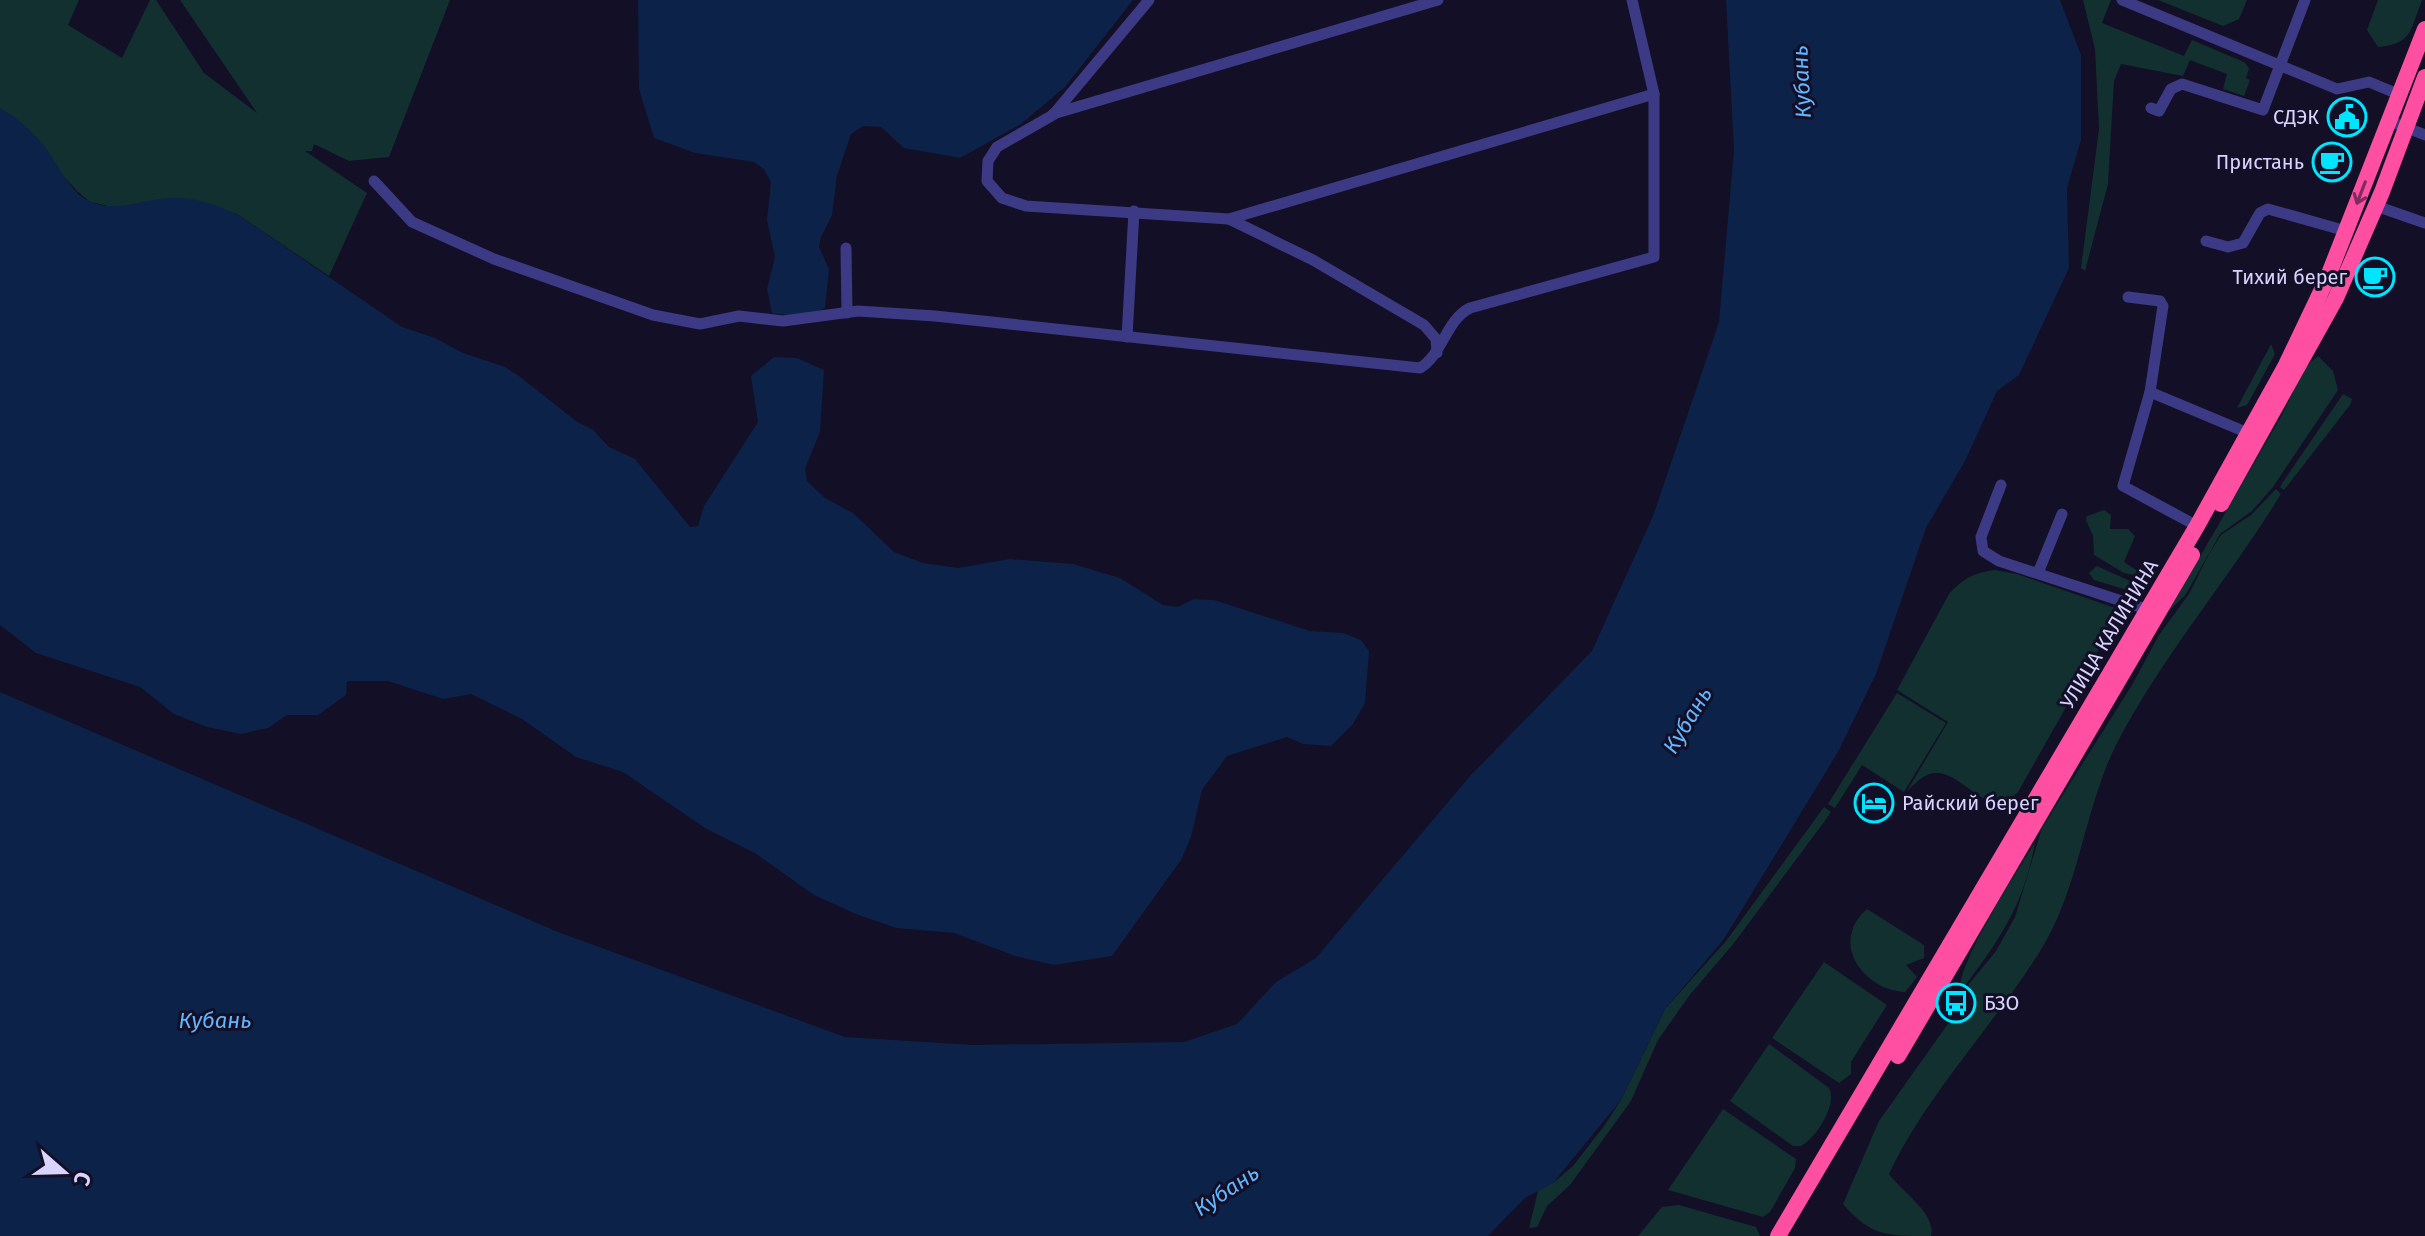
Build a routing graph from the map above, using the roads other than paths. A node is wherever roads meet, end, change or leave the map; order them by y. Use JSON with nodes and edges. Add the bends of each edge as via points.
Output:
{"nodes":[{"id":1,"x":1149,"y":0,"type":"edge"},
{"id":2,"x":1438,"y":0,"type":"edge"},
{"id":3,"x":1632,"y":0,"type":"edge"},
{"id":4,"x":2122,"y":0,"type":"edge"},
{"id":5,"x":2305,"y":0,"type":"edge"},
{"id":6,"x":2425,"y":29,"type":"edge"},
{"id":7,"x":2280,"y":67,"type":"junction"},
{"id":8,"x":2425,"y":77,"type":"edge"},
{"id":9,"x":1654,"y":94,"type":"junction"},
{"id":10,"x":2398,"y":94,"type":"junction"},
{"id":11,"x":2151,"y":108,"type":"dead end"},
{"id":12,"x":1053,"y":115,"type":"junction"},
{"id":13,"x":2387,"y":120,"type":"junction"},
{"id":14,"x":2407,"y":127,"type":"junction"},
{"id":15,"x":2425,"y":135,"type":"edge"},
{"id":16,"x":374,"y":181,"type":"dead end"},
{"id":17,"x":2376,"y":206,"type":"junction"},
{"id":18,"x":1134,"y":211,"type":"junction"},
{"id":19,"x":1229,"y":219,"type":"junction"},
{"id":20,"x":2425,"y":223,"type":"edge"},
{"id":21,"x":2346,"y":231,"type":"junction"},
{"id":22,"x":2206,"y":241,"type":"dead end"},
{"id":23,"x":846,"y":248,"type":"dead end"},
{"id":24,"x":2345,"y":256,"type":"junction"},
{"id":25,"x":2128,"y":297,"type":"dead end"},
{"id":26,"x":847,"y":313,"type":"junction"},
{"id":27,"x":1127,"y":337,"type":"junction"},
{"id":28,"x":1437,"y":353,"type":"junction"},
{"id":29,"x":2150,"y":392,"type":"junction"},
{"id":30,"x":2248,"y":433,"type":"junction"},
{"id":31,"x":2001,"y":485,"type":"dead end"},
{"id":32,"x":2062,"y":514,"type":"dead end"},
{"id":33,"x":2197,"y":526,"type":"junction"},
{"id":34,"x":2038,"y":573,"type":"junction"},
{"id":35,"x":2146,"y":609,"type":"junction"},
{"id":36,"x":1778,"y":1236,"type":"edge"},
{"id":37,"x":1790,"y":1236,"type":"edge"}],
"edges":[{"from":1,"to":12,"type":"street"},
{"from":2,"to":12,"type":"street"},
{"from":3,"to":9,"type":"street"},
{"from":4,"to":7,"type":"street"},
{"from":5,"to":7,"type":"street"},
{"from":6,"to":10,"type":"highway","name":"УЛИЦА КАЛИНИНА"},
{"from":7,"to":10,"type":"street","via":[[2337,89],[2369,82]]},
{"from":7,"to":11,"type":"street","via":[[2263,110],[2182,84],[2171,89],[2159,111]]},
{"from":8,"to":14,"type":"highway","name":"УЛИЦА КАЛИНИНА"},
{"from":9,"to":19,"type":"street"},
{"from":9,"to":28,"type":"street","via":[[1654,257],[1470,308],[1458,317]]},
{"from":10,"to":13,"type":"highway","name":"УЛИЦА КАЛИНИНА"},
{"from":12,"to":18,"type":"street","via":[[1005,140],[992,153],[987,181],[995,194],[1026,206]]},
{"from":13,"to":14,"type":"street"},
{"from":13,"to":21,"type":"highway","name":"УЛИЦА КАЛИНИНА","one_way":true},
{"from":14,"to":15,"type":"street"},
{"from":14,"to":17,"type":"highway","name":"УЛИЦА КАЛИНИНА"},
{"from":16,"to":26,"type":"street","via":[[412,222],[494,259],[653,315],[700,324],[739,316],[783,321]]},
{"from":17,"to":20,"type":"street"},
{"from":17,"to":24,"type":"highway","name":"УЛИЦА КАЛИНИНА"},
{"from":18,"to":19,"type":"street"},
{"from":18,"to":27,"type":"street"},
{"from":19,"to":28,"type":"street","via":[[1313,260],[1424,325],[1436,339]]},
{"from":21,"to":22,"type":"street","via":[[2268,209],[2239,246]]},
{"from":21,"to":24,"type":"highway","name":"УЛИЦА КАЛИНИНА"},
{"from":23,"to":26,"type":"street"},
{"from":24,"to":30,"type":"highway","name":"УЛИЦА КАЛИНИНА"},
{"from":24,"to":37,"type":"highway","name":"УЛИЦА КАЛИНИНА","via":[[2314,342]]},
{"from":25,"to":29,"type":"street","via":[[2160,301],[2163,306]]},
{"from":26,"to":27,"type":"street","via":[[935,316]]},
{"from":27,"to":28,"type":"street","via":[[1420,368]]},
{"from":29,"to":30,"type":"street"},
{"from":29,"to":33,"type":"street","via":[[2123,486]]},
{"from":30,"to":33,"type":"highway","name":"УЛИЦА КАЛИНИНА"},
{"from":31,"to":34,"type":"street","via":[[1981,537],[1983,551]]},
{"from":32,"to":34,"type":"street"},
{"from":33,"to":35,"type":"highway","name":"УЛИЦА КАЛИНИНА"},
{"from":34,"to":35,"type":"street"},
{"from":35,"to":36,"type":"highway","name":"УЛИЦА КАЛИНИНА"}]}
